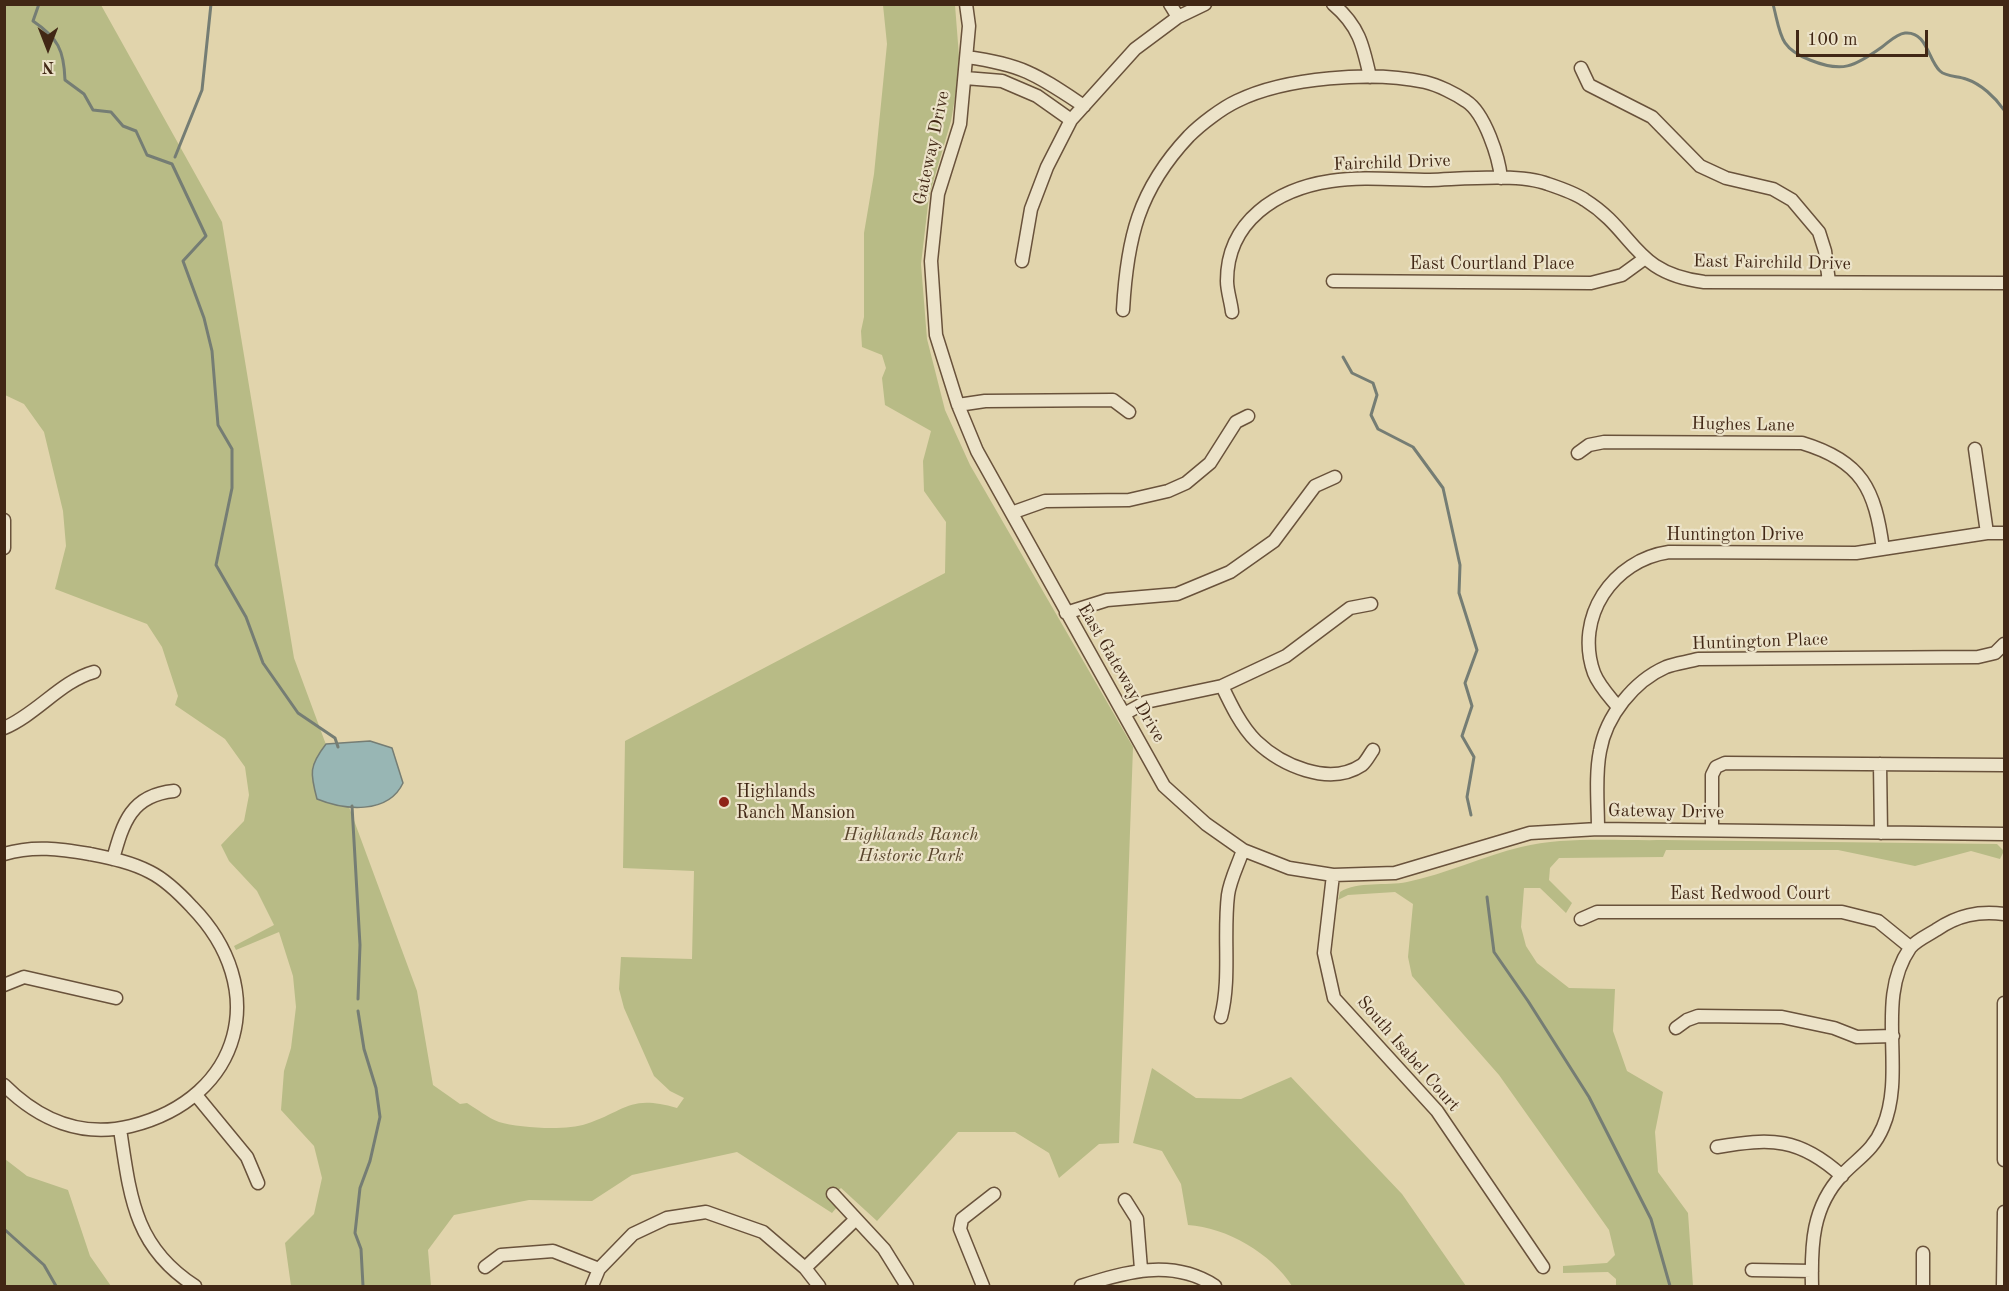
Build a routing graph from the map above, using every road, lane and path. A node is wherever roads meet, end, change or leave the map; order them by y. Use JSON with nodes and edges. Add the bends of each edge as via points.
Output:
{"nodes":[{"id":1,"x":966,"y":4,"type":"edge"},
{"id":2,"x":1170,"y":4,"type":"edge"},
{"id":3,"x":1205,"y":4,"type":"edge"},
{"id":4,"x":1333,"y":4,"type":"edge"},
{"id":5,"x":1178,"y":17,"type":"junction"},
{"id":6,"x":967,"y":57,"type":"junction"},
{"id":7,"x":1581,"y":68,"type":"dead end"},
{"id":8,"x":1370,"y":77,"type":"junction"},
{"id":9,"x":965,"y":78,"type":"junction"},
{"id":10,"x":1084,"y":106,"type":"junction"},
{"id":11,"x":1071,"y":120,"type":"junction"},
{"id":12,"x":1501,"y":178,"type":"junction"},
{"id":13,"x":1644,"y":259,"type":"junction"},
{"id":14,"x":1022,"y":261,"type":"dead end"},
{"id":15,"x":1333,"y":281,"type":"dead end"},
{"id":16,"x":1829,"y":282,"type":"junction"},
{"id":17,"x":2004,"y":283,"type":"edge"},
{"id":18,"x":1123,"y":310,"type":"dead end"},
{"id":19,"x":1232,"y":312,"type":"dead end"},
{"id":20,"x":958,"y":405,"type":"junction"},
{"id":21,"x":1129,"y":412,"type":"dead end"},
{"id":22,"x":1248,"y":416,"type":"dead end"},
{"id":23,"x":1975,"y":449,"type":"dead end"},
{"id":24,"x":1578,"y":453,"type":"dead end"},
{"id":25,"x":1335,"y":477,"type":"dead end"},
{"id":26,"x":1014,"y":512,"type":"junction"},
{"id":27,"x":4,"y":520,"type":"edge"},
{"id":28,"x":1986,"y":533,"type":"junction"},
{"id":29,"x":2004,"y":533,"type":"edge"},
{"id":30,"x":4,"y":548,"type":"edge"},
{"id":31,"x":1883,"y":549,"type":"junction"},
{"id":32,"x":1371,"y":604,"type":"dead end"},
{"id":33,"x":1066,"y":613,"type":"junction"},
{"id":34,"x":2004,"y":644,"type":"edge"},
{"id":35,"x":94,"y":672,"type":"dead end"},
{"id":36,"x":1222,"y":686,"type":"junction"},
{"id":37,"x":1618,"y":707,"type":"junction"},
{"id":38,"x":1124,"y":714,"type":"junction"},
{"id":39,"x":4,"y":728,"type":"edge"},
{"id":40,"x":1373,"y":750,"type":"dead end"},
{"id":41,"x":1880,"y":764,"type":"junction"},
{"id":42,"x":2004,"y":765,"type":"edge"},
{"id":43,"x":174,"y":791,"type":"dead end"},
{"id":44,"x":1598,"y":829,"type":"junction"},
{"id":45,"x":1713,"y":830,"type":"junction"},
{"id":46,"x":1881,"y":833,"type":"junction"},
{"id":47,"x":2004,"y":834,"type":"edge"},
{"id":48,"x":1243,"y":850,"type":"junction"},
{"id":49,"x":4,"y":854,"type":"edge"},
{"id":50,"x":113,"y":859,"type":"junction"},
{"id":51,"x":1333,"y":875,"type":"junction"},
{"id":52,"x":2004,"y":914,"type":"edge"},
{"id":53,"x":1581,"y":919,"type":"dead end"},
{"id":54,"x":1910,"y":947,"type":"junction"},
{"id":55,"x":4,"y":985,"type":"edge"},
{"id":56,"x":116,"y":998,"type":"dead end"},
{"id":57,"x":2004,"y":1004,"type":"edge"},
{"id":58,"x":1221,"y":1017,"type":"dead end"},
{"id":59,"x":1676,"y":1028,"type":"dead end"},
{"id":60,"x":1893,"y":1036,"type":"junction"},
{"id":61,"x":2004,"y":1084,"type":"edge"},
{"id":62,"x":4,"y":1085,"type":"edge"},
{"id":63,"x":196,"y":1095,"type":"junction"},
{"id":64,"x":120,"y":1129,"type":"junction"},
{"id":65,"x":1717,"y":1147,"type":"dead end"},
{"id":66,"x":2004,"y":1160,"type":"edge"},
{"id":67,"x":1842,"y":1176,"type":"junction"},
{"id":68,"x":258,"y":1183,"type":"dead end"},
{"id":69,"x":833,"y":1194,"type":"dead end"},
{"id":70,"x":994,"y":1194,"type":"dead end"},
{"id":71,"x":1125,"y":1200,"type":"dead end"},
{"id":72,"x":2004,"y":1212,"type":"edge"},
{"id":73,"x":856,"y":1219,"type":"junction"},
{"id":74,"x":1923,"y":1253,"type":"dead end"},
{"id":75,"x":485,"y":1267,"type":"dead end"},
{"id":76,"x":1543,"y":1267,"type":"dead end"},
{"id":77,"x":805,"y":1268,"type":"junction"},
{"id":78,"x":599,"y":1269,"type":"junction"},
{"id":79,"x":1141,"y":1269,"type":"junction"},
{"id":80,"x":1752,"y":1270,"type":"dead end"},
{"id":81,"x":1812,"y":1271,"type":"junction"},
{"id":82,"x":195,"y":1287,"type":"edge"},
{"id":83,"x":592,"y":1287,"type":"edge"},
{"id":84,"x":819,"y":1287,"type":"edge"},
{"id":85,"x":907,"y":1287,"type":"edge"},
{"id":86,"x":983,"y":1287,"type":"edge"},
{"id":87,"x":1081,"y":1287,"type":"edge"},
{"id":88,"x":1215,"y":1287,"type":"edge"},
{"id":89,"x":1812,"y":1287,"type":"edge"},
{"id":90,"x":1923,"y":1287,"type":"edge"},
{"id":91,"x":2003,"y":1287,"type":"edge"}],
"edges":[{"from":1,"to":6,"type":"street","name":"Gateway Drive"},
{"from":2,"to":5,"type":"street"},
{"from":3,"to":5,"type":"street"},
{"from":4,"to":8,"type":"street","via":[[1351,19],[1364,46]]},
{"from":5,"to":10,"type":"street","via":[[1135,49]]},
{"from":6,"to":9,"type":"street","name":"Gateway Drive"},
{"from":6,"to":10,"type":"street","via":[[1006,62],[1035,73]]},
{"from":7,"to":16,"type":"street","via":[[1588,85],[1652,117],[1700,166],[1726,178],[1773,189],[1792,200],[1819,232]]},
{"from":8,"to":12,"type":"street","via":[[1427,82],[1469,102],[1499,157]]},
{"from":8,"to":18,"type":"street","via":[[1288,84],[1236,101],[1190,135],[1156,177],[1139,211],[1126,260]]},
{"from":9,"to":11,"type":"street","via":[[1002,81],[1037,96]]},
{"from":9,"to":20,"type":"street","name":"Gateway Drive","via":[[960,124],[938,194],[932,261],[936,335]]},
{"from":10,"to":11,"type":"street"},
{"from":11,"to":14,"type":"street","via":[[1031,209]]},
{"from":12,"to":13,"type":"street","name":"East Fairchild Drive","via":[[1545,182],[1585,199]]},
{"from":12,"to":19,"type":"street","name":"Fairchild Drive","via":[[1331,181],[1283,194],[1250,219],[1233,243],[1227,281]]},
{"from":13,"to":15,"type":"street","name":"East Courtland Place","via":[[1622,275],[1591,283]]},
{"from":13,"to":16,"type":"street","name":"East Fairchild Drive","via":[[1671,275],[1704,282]]},
{"from":16,"to":17,"type":"street","name":"East Fairchild Drive"},
{"from":20,"to":21,"type":"street","via":[[985,401],[1113,400]]},
{"from":20,"to":26,"type":"street","name":"East Gateway Drive","via":[[977,451]]},
{"from":22,"to":26,"type":"street","via":[[1236,422],[1210,463],[1186,483],[1168,491],[1129,500],[1045,501]]},
{"from":23,"to":28,"type":"street"},
{"from":24,"to":31,"type":"street","name":"Hughes Lane","via":[[1589,445],[1604,442],[1802,443],[1846,462],[1864,482],[1877,509]]},
{"from":25,"to":33,"type":"street","via":[[1315,486],[1274,541],[1230,572],[1178,594],[1107,600]]},
{"from":26,"to":33,"type":"street","name":"East Gateway Drive"},
{"from":27,"to":30,"type":"street"},
{"from":28,"to":29,"type":"street","name":"Huntington Drive"},
{"from":28,"to":31,"type":"street","name":"Huntington Drive"},
{"from":31,"to":37,"type":"street","name":"Huntington Drive","via":[[1856,553],[1669,552],[1649,555],[1623,570],[1605,588],[1590,641],[1594,673]]},
{"from":32,"to":36,"type":"street","via":[[1350,608],[1286,656]]},
{"from":33,"to":38,"type":"street","name":"East Gateway Drive"},
{"from":34,"to":37,"type":"street","name":"Huntington Place","via":[[1995,653],[1978,657],[1698,659],[1667,666],[1646,679]]},
{"from":35,"to":39,"type":"street","via":[[78,677],[32,713]]},
{"from":36,"to":38,"type":"street","via":[[1146,702]]},
{"from":36,"to":40,"type":"street","via":[[1256,741],[1291,765],[1319,773],[1341,772],[1363,764]]},
{"from":37,"to":44,"type":"street","name":"Huntington Place","via":[[1600,751]]},
{"from":38,"to":48,"type":"street","name":"East Gateway Drive","via":[[1164,786],[1206,824]]},
{"from":41,"to":42,"type":"street"},
{"from":41,"to":45,"type":"street","via":[[1725,763],[1716,767],[1712,775]]},
{"from":41,"to":46,"type":"street"},
{"from":43,"to":50,"type":"street","via":[[152,795],[133,810]]},
{"from":44,"to":45,"type":"street","name":"Gateway Drive"},
{"from":44,"to":51,"type":"street","name":"Gateway Drive","via":[[1530,833],[1395,873]]},
{"from":45,"to":46,"type":"street","name":"Gateway Drive"},
{"from":46,"to":47,"type":"street","name":"Gateway Drive"},
{"from":48,"to":51,"type":"street","name":"East Gateway Drive","via":[[1289,868]]},
{"from":48,"to":58,"type":"street","via":[[1228,892],[1227,994]]},
{"from":49,"to":50,"type":"street","via":[[38,847]]},
{"from":50,"to":63,"type":"street","via":[[140,867],[164,881],[204,920],[220,940],[230,962],[238,999],[234,1035],[220,1067]]},
{"from":51,"to":76,"type":"street","name":"South Isabel Court","via":[[1324,953],[1334,998],[1437,1110]]},
{"from":52,"to":54,"type":"street","via":[[1980,911],[1950,920]]},
{"from":53,"to":54,"type":"street","name":"East Redwood Court","via":[[1597,912],[1842,912],[1878,921]]},
{"from":54,"to":60,"type":"street","via":[[1895,982]]},
{"from":55,"to":56,"type":"street","via":[[24,976]]},
{"from":57,"to":61,"type":"street"},
{"from":59,"to":60,"type":"street","via":[[1698,1017],[1782,1017],[1857,1037]]},
{"from":60,"to":67,"type":"street","via":[[1893,1093],[1883,1126],[1870,1152]]},
{"from":61,"to":66,"type":"street"},
{"from":62,"to":64,"type":"street","via":[[32,1110],[53,1121],[86,1130]]},
{"from":63,"to":64,"type":"street","via":[[157,1118]]},
{"from":63,"to":68,"type":"street","via":[[247,1157]]},
{"from":64,"to":82,"type":"street","via":[[129,1194],[148,1241],[172,1272]]},
{"from":65,"to":67,"type":"street","via":[[1752,1141],[1789,1143],[1819,1155]]},
{"from":67,"to":81,"type":"street","via":[[1815,1221]]},
{"from":69,"to":73,"type":"street"},
{"from":70,"to":86,"type":"street","via":[[963,1219],[960,1230]]},
{"from":71,"to":79,"type":"street","via":[[1137,1219]]},
{"from":72,"to":91,"type":"street"},
{"from":73,"to":77,"type":"street"},
{"from":73,"to":85,"type":"street","via":[[884,1249]]},
{"from":74,"to":90,"type":"street"},
{"from":75,"to":78,"type":"street","via":[[501,1256],[553,1251]]},
{"from":77,"to":78,"type":"street","via":[[763,1232],[706,1212],[667,1218],[633,1234]]},
{"from":77,"to":84,"type":"street"},
{"from":78,"to":83,"type":"street"},
{"from":79,"to":87,"type":"street"},
{"from":79,"to":88,"type":"street","via":[[1189,1274]]},
{"from":80,"to":81,"type":"street"},
{"from":81,"to":89,"type":"street"}]}
